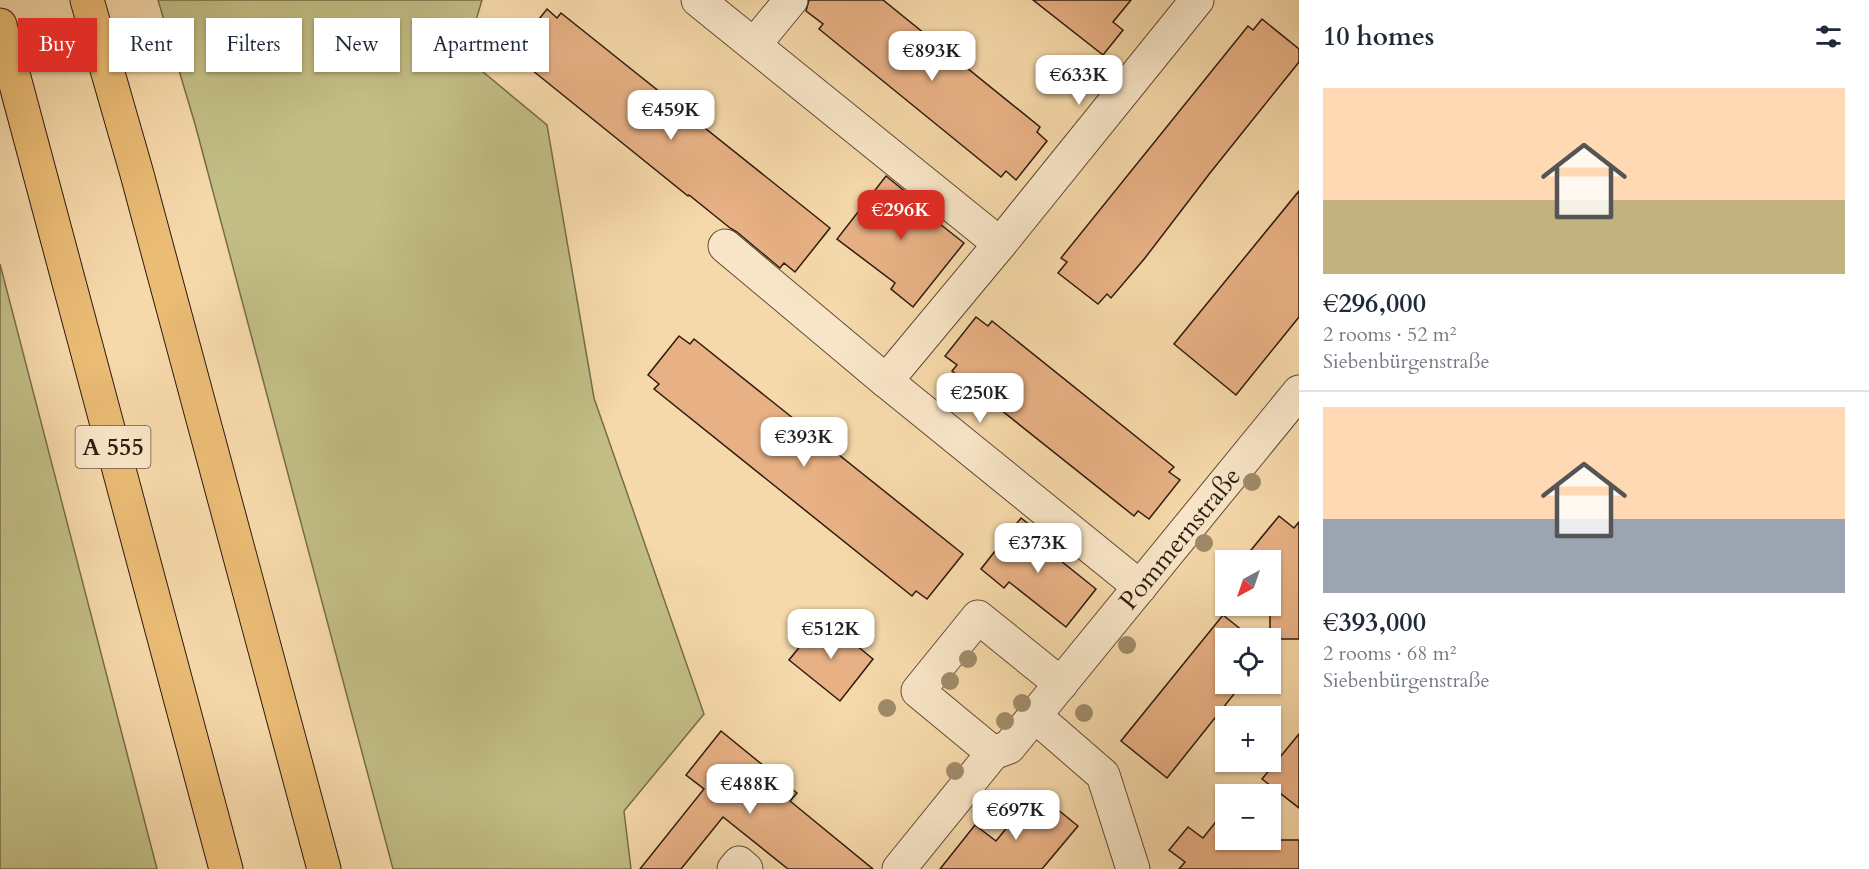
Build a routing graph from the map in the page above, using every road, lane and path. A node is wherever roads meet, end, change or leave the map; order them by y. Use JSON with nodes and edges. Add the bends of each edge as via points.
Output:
{"nodes":[{"id":1,"x":87,"y":0,"type":"edge"},
{"id":2,"x":698,"y":0,"type":"edge"},
{"id":3,"x":790,"y":0,"type":"edge"},
{"id":4,"x":1197,"y":0,"type":"edge"},
{"id":5,"x":0,"y":25,"type":"edge"},
{"id":6,"x":754,"y":45,"type":"junction"},
{"id":7,"x":1000,"y":243,"type":"junction"},
{"id":8,"x":725,"y":246,"type":"dead end"},
{"id":9,"x":886,"y":381,"type":"junction"},
{"id":10,"x":1299,"y":392,"type":"edge"},
{"id":11,"x":1140,"y":587,"type":"junction"},
{"id":12,"x":1061,"y":684,"type":"junction"},
{"id":13,"x":1035,"y":716,"type":"junction"},
{"id":14,"x":993,"y":753,"type":"junction"},
{"id":15,"x":226,"y":869,"type":"edge"},
{"id":16,"x":324,"y":869,"type":"edge"},
{"id":17,"x":734,"y":869,"type":"edge"},
{"id":18,"x":746,"y":869,"type":"edge"},
{"id":19,"x":899,"y":869,"type":"edge"},
{"id":20,"x":1133,"y":869,"type":"edge"}],
"edges":[{"from":1,"to":16,"type":"highway","via":[[144,197]]},
{"from":2,"to":6,"type":"street"},
{"from":3,"to":6,"type":"street"},
{"from":4,"to":7,"type":"street"},
{"from":5,"to":15,"type":"highway","number":"A 555"},
{"from":6,"to":7,"type":"street"},
{"from":7,"to":9,"type":"street"},
{"from":8,"to":9,"type":"street"},
{"from":9,"to":11,"type":"street"},
{"from":10,"to":11,"type":"street","name":"Pommernstraße"},
{"from":11,"to":12,"type":"street","name":"Pommernstraße"},
{"from":12,"to":13,"type":"street","name":"Pommernstraße"},
{"from":12,"to":14,"type":"street","via":[[978,617],[918,691]]},
{"from":13,"to":14,"type":"street","name":"Pommernstraße","via":[[1009,747]]},
{"from":13,"to":20,"type":"street","via":[[1103,775]]},
{"from":14,"to":19,"type":"street","name":"Pommernstraße"},
{"from":17,"to":18,"type":"street","via":[[739,863]]}]}
